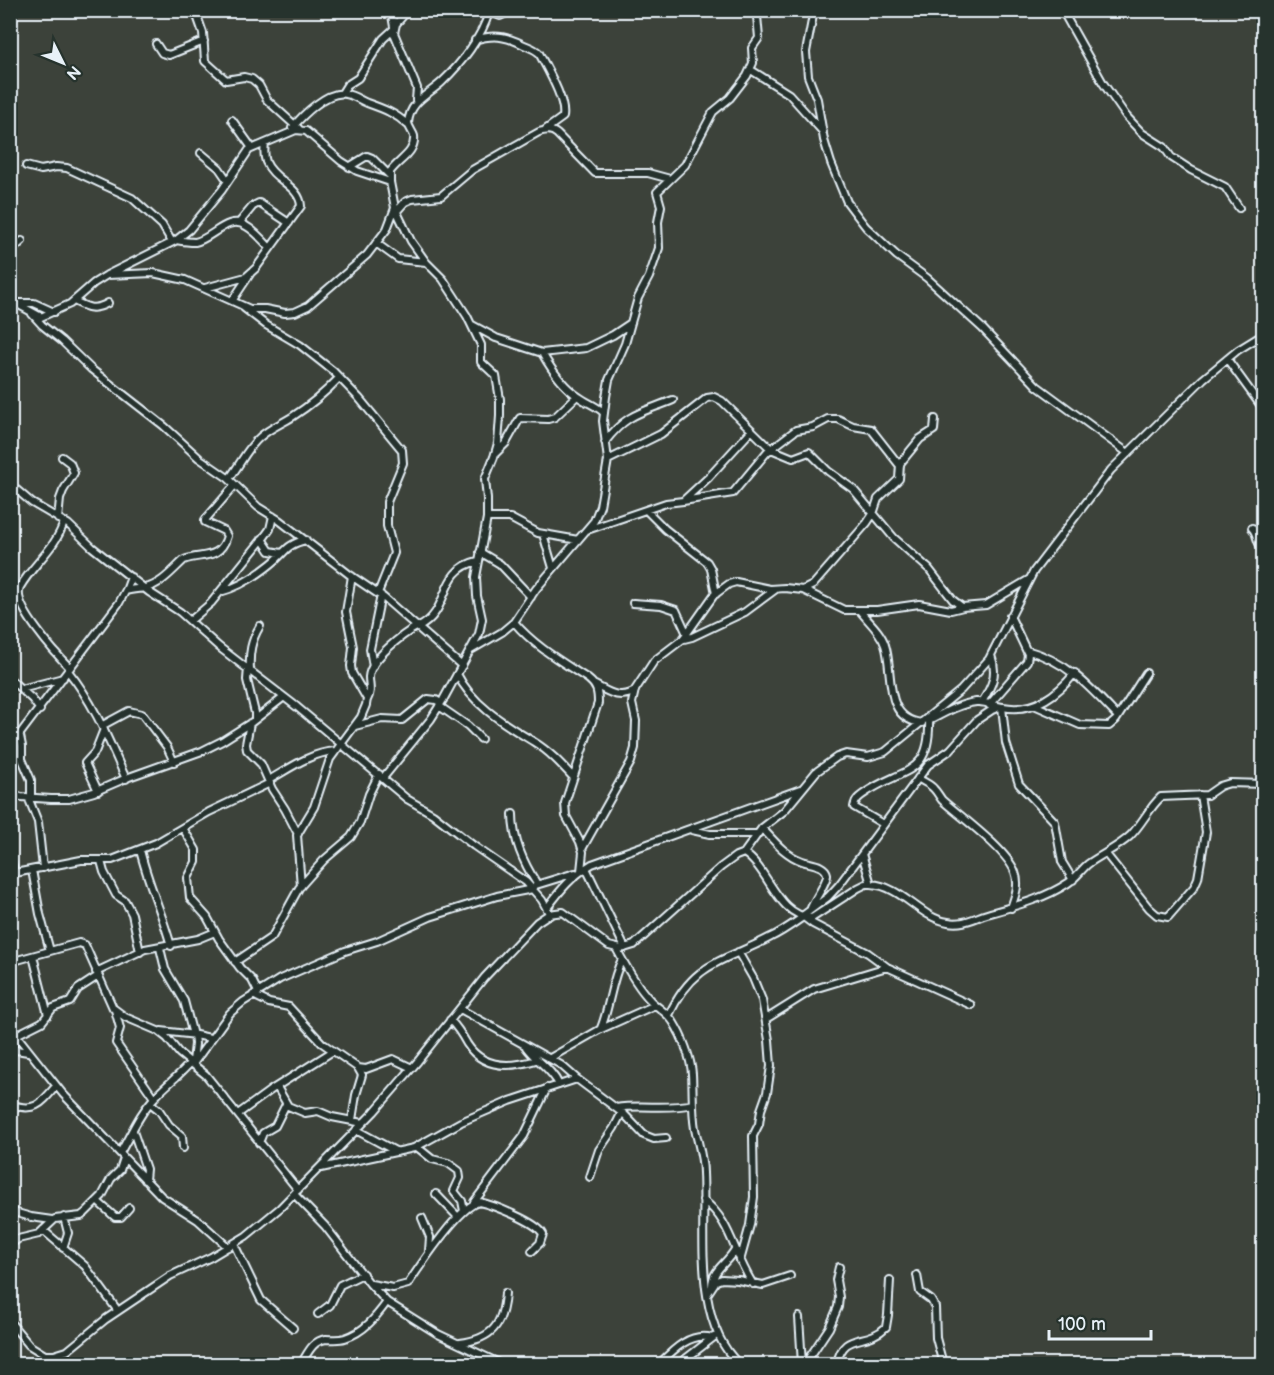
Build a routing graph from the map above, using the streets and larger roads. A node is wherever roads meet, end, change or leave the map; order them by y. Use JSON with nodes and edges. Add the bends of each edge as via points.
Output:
{"nodes":[{"id":1,"x":195,"y":10,"type":"edge"},
{"id":2,"x":391,"y":10,"type":"edge"},
{"id":3,"x":408,"y":10,"type":"edge"},
{"id":4,"x":513,"y":10,"type":"edge"},
{"id":5,"x":753,"y":10,"type":"edge"},
{"id":6,"x":1062,"y":10,"type":"edge"},
{"id":7,"x":488,"y":11,"type":"edge"},
{"id":8,"x":813,"y":11,"type":"edge"},
{"id":9,"x":394,"y":28,"type":"junction"},
{"id":10,"x":204,"y":41,"type":"junction"},
{"id":11,"x":474,"y":41,"type":"junction"},
{"id":12,"x":156,"y":44,"type":"dead end"},
{"id":13,"x":751,"y":70,"type":"junction"},
{"id":14,"x":342,"y":93,"type":"junction"},
{"id":15,"x":415,"y":104,"type":"junction"},
{"id":16,"x":232,"y":120,"type":"dead end"},
{"id":17,"x":408,"y":126,"type":"junction"},
{"id":18,"x":296,"y":128,"type":"junction"},
{"id":19,"x":545,"y":130,"type":"junction"},
{"id":20,"x":823,"y":132,"type":"junction"},
{"id":21,"x":265,"y":144,"type":"junction"},
{"id":22,"x":252,"y":148,"type":"junction"},
{"id":23,"x":201,"y":153,"type":"dead end"},
{"id":24,"x":26,"y":166,"type":"dead end"},
{"id":25,"x":349,"y":167,"type":"junction"},
{"id":26,"x":390,"y":179,"type":"junction"},
{"id":27,"x":670,"y":179,"type":"junction"},
{"id":28,"x":228,"y":181,"type":"junction"},
{"id":29,"x":1239,"y":208,"type":"dead end"},
{"id":30,"x":396,"y":209,"type":"junction"},
{"id":31,"x":239,"y":223,"type":"junction"},
{"id":32,"x":289,"y":223,"type":"junction"},
{"id":33,"x":22,"y":241,"type":"dead end"},
{"id":34,"x":174,"y":241,"type":"junction"},
{"id":35,"x":376,"y":243,"type":"junction"},
{"id":36,"x":270,"y":248,"type":"junction"},
{"id":37,"x":10,"y":252,"type":"edge"},
{"id":38,"x":426,"y":262,"type":"junction"},
{"id":39,"x":251,"y":273,"type":"junction"},
{"id":40,"x":107,"y":275,"type":"junction"},
{"id":41,"x":205,"y":288,"type":"junction"},
{"id":42,"x":74,"y":301,"type":"junction"},
{"id":43,"x":232,"y":301,"type":"junction"},
{"id":44,"x":13,"y":302,"type":"edge"},
{"id":45,"x":108,"y":303,"type":"dead end"},
{"id":46,"x":243,"y":307,"type":"junction"},
{"id":47,"x":54,"y":312,"type":"junction"},
{"id":48,"x":32,"y":314,"type":"junction"},
{"id":49,"x":632,"y":322,"type":"junction"},
{"id":50,"x":471,"y":324,"type":"junction"},
{"id":51,"x":1263,"y":334,"type":"edge"},
{"id":52,"x":542,"y":352,"type":"junction"},
{"id":53,"x":1227,"y":359,"type":"junction"},
{"id":54,"x":339,"y":378,"type":"junction"},
{"id":55,"x":577,"y":396,"type":"junction"},
{"id":56,"x":673,"y":400,"type":"dead end"},
{"id":57,"x":1263,"y":410,"type":"edge"},
{"id":58,"x":603,"y":412,"type":"junction"},
{"id":59,"x":935,"y":419,"type":"dead end"},
{"id":60,"x":751,"y":431,"type":"junction"},
{"id":61,"x":604,"y":442,"type":"junction"},
{"id":62,"x":771,"y":449,"type":"junction"},
{"id":63,"x":1128,"y":453,"type":"junction"},
{"id":64,"x":495,"y":454,"type":"junction"},
{"id":65,"x":62,"y":457,"type":"dead end"},
{"id":66,"x":608,"y":460,"type":"junction"},
{"id":67,"x":900,"y":466,"type":"junction"},
{"id":68,"x":229,"y":479,"type":"junction"},
{"id":69,"x":10,"y":484,"type":"edge"},
{"id":70,"x":236,"y":485,"type":"junction"},
{"id":71,"x":682,"y":501,"type":"junction"},
{"id":72,"x":647,"y":511,"type":"junction"},
{"id":73,"x":873,"y":514,"type":"junction"},
{"id":74,"x":273,"y":516,"type":"junction"},
{"id":75,"x":487,"y":518,"type":"junction"},
{"id":76,"x":61,"y":520,"type":"junction"},
{"id":77,"x":867,"y":523,"type":"junction"},
{"id":78,"x":881,"y":523,"type":"junction"},
{"id":79,"x":1252,"y":528,"type":"dead end"},
{"id":80,"x":586,"y":531,"type":"junction"},
{"id":81,"x":543,"y":534,"type":"junction"},
{"id":82,"x":262,"y":539,"type":"junction"},
{"id":83,"x":306,"y":540,"type":"junction"},
{"id":84,"x":578,"y":540,"type":"junction"},
{"id":85,"x":1263,"y":549,"type":"edge"},
{"id":86,"x":480,"y":552,"type":"junction"},
{"id":87,"x":282,"y":553,"type":"junction"},
{"id":88,"x":478,"y":561,"type":"junction"},
{"id":89,"x":553,"y":568,"type":"junction"},
{"id":90,"x":352,"y":576,"type":"junction"},
{"id":91,"x":131,"y":577,"type":"junction"},
{"id":92,"x":1029,"y":580,"type":"junction"},
{"id":93,"x":10,"y":585,"type":"edge"},
{"id":94,"x":144,"y":588,"type":"junction"},
{"id":95,"x":776,"y":589,"type":"junction"},
{"id":96,"x":803,"y":590,"type":"junction"},
{"id":97,"x":19,"y":592,"type":"junction"},
{"id":98,"x":125,"y":592,"type":"junction"},
{"id":99,"x":219,"y":592,"type":"junction"},
{"id":100,"x":380,"y":594,"type":"junction"},
{"id":101,"x":716,"y":594,"type":"junction"},
{"id":102,"x":531,"y":597,"type":"junction"},
{"id":103,"x":633,"y":603,"type":"dead end"},
{"id":104,"x":963,"y":607,"type":"junction"},
{"id":105,"x":860,"y":611,"type":"junction"},
{"id":106,"x":1010,"y":616,"type":"junction"},
{"id":107,"x":190,"y":621,"type":"junction"},
{"id":108,"x":514,"y":622,"type":"junction"},
{"id":109,"x":260,"y":626,"type":"dead end"},
{"id":110,"x":419,"y":626,"type":"junction"},
{"id":111,"x":685,"y":636,"type":"junction"},
{"id":112,"x":471,"y":650,"type":"junction"},
{"id":113,"x":1026,"y":650,"type":"junction"},
{"id":114,"x":991,"y":655,"type":"junction"},
{"id":115,"x":462,"y":666,"type":"junction"},
{"id":116,"x":373,"y":668,"type":"junction"},
{"id":117,"x":69,"y":669,"type":"junction"},
{"id":118,"x":249,"y":669,"type":"junction"},
{"id":119,"x":1075,"y":673,"type":"junction"},
{"id":120,"x":1146,"y":673,"type":"dead end"},
{"id":121,"x":457,"y":674,"type":"junction"},
{"id":122,"x":63,"y":678,"type":"junction"},
{"id":123,"x":10,"y":680,"type":"edge"},
{"id":124,"x":595,"y":685,"type":"junction"},
{"id":125,"x":21,"y":689,"type":"junction"},
{"id":126,"x":635,"y":690,"type":"junction"},
{"id":127,"x":284,"y":697,"type":"junction"},
{"id":128,"x":367,"y":700,"type":"junction"},
{"id":129,"x":982,"y":702,"type":"junction"},
{"id":130,"x":990,"y":704,"type":"junction"},
{"id":131,"x":440,"y":705,"type":"junction"},
{"id":132,"x":1034,"y":705,"type":"junction"},
{"id":133,"x":1001,"y":707,"type":"junction"},
{"id":134,"x":40,"y":710,"type":"junction"},
{"id":135,"x":1118,"y":717,"type":"junction"},
{"id":136,"x":926,"y":720,"type":"junction"},
{"id":137,"x":977,"y":720,"type":"junction"},
{"id":138,"x":253,"y":721,"type":"junction"},
{"id":139,"x":355,"y":726,"type":"junction"},
{"id":140,"x":103,"y":727,"type":"junction"},
{"id":141,"x":233,"y":734,"type":"junction"},
{"id":142,"x":20,"y":736,"type":"junction"},
{"id":143,"x":481,"y":739,"type":"dead end"},
{"id":144,"x":247,"y":740,"type":"junction"},
{"id":145,"x":340,"y":743,"type":"junction"},
{"id":146,"x":10,"y":747,"type":"edge"},
{"id":147,"x":335,"y":751,"type":"junction"},
{"id":148,"x":174,"y":762,"type":"junction"},
{"id":149,"x":381,"y":776,"type":"junction"},
{"id":150,"x":573,"y":777,"type":"junction"},
{"id":151,"x":126,"y":778,"type":"junction"},
{"id":152,"x":918,"y":778,"type":"junction"},
{"id":153,"x":269,"y":781,"type":"junction"},
{"id":154,"x":1263,"y":784,"type":"edge"},
{"id":155,"x":802,"y":789,"type":"junction"},
{"id":156,"x":98,"y":791,"type":"junction"},
{"id":157,"x":12,"y":794,"type":"edge"},
{"id":158,"x":1200,"y":795,"type":"junction"},
{"id":159,"x":29,"y":797,"type":"junction"},
{"id":160,"x":10,"y":805,"type":"edge"},
{"id":161,"x":513,"y":814,"type":"dead end"},
{"id":162,"x":883,"y":824,"type":"junction"},
{"id":163,"x":183,"y":828,"type":"junction"},
{"id":164,"x":762,"y":828,"type":"junction"},
{"id":165,"x":689,"y":830,"type":"junction"},
{"id":166,"x":298,"y":834,"type":"junction"},
{"id":167,"x":757,"y":834,"type":"junction"},
{"id":168,"x":582,"y":849,"type":"junction"},
{"id":169,"x":140,"y":850,"type":"junction"},
{"id":170,"x":744,"y":853,"type":"junction"},
{"id":171,"x":862,"y":854,"type":"junction"},
{"id":172,"x":1106,"y":854,"type":"junction"},
{"id":173,"x":10,"y":855,"type":"edge"},
{"id":174,"x":101,"y":861,"type":"junction"},
{"id":175,"x":43,"y":868,"type":"junction"},
{"id":176,"x":32,"y":870,"type":"junction"},
{"id":177,"x":582,"y":870,"type":"junction"},
{"id":178,"x":13,"y":873,"type":"edge"},
{"id":179,"x":1073,"y":880,"type":"junction"},
{"id":180,"x":871,"y":884,"type":"junction"},
{"id":181,"x":301,"y":886,"type":"junction"},
{"id":182,"x":534,"y":886,"type":"junction"},
{"id":183,"x":1011,"y":908,"type":"junction"},
{"id":184,"x":810,"y":909,"type":"junction"},
{"id":185,"x":548,"y":911,"type":"junction"},
{"id":186,"x":803,"y":917,"type":"junction"},
{"id":187,"x":215,"y":932,"type":"junction"},
{"id":188,"x":171,"y":946,"type":"junction"},
{"id":189,"x":160,"y":948,"type":"junction"},
{"id":190,"x":616,"y":948,"type":"junction"},
{"id":191,"x":625,"y":948,"type":"junction"},
{"id":192,"x":51,"y":951,"type":"junction"},
{"id":193,"x":140,"y":952,"type":"junction"},
{"id":194,"x":738,"y":952,"type":"junction"},
{"id":195,"x":33,"y":956,"type":"junction"},
{"id":196,"x":622,"y":959,"type":"junction"},
{"id":197,"x":10,"y":962,"type":"edge"},
{"id":198,"x":235,"y":962,"type":"junction"},
{"id":199,"x":887,"y":967,"type":"junction"},
{"id":200,"x":97,"y":974,"type":"junction"},
{"id":201,"x":255,"y":994,"type":"junction"},
{"id":202,"x":655,"y":1005,"type":"junction"},
{"id":203,"x":971,"y":1005,"type":"dead end"},
{"id":204,"x":460,"y":1009,"type":"junction"},
{"id":205,"x":116,"y":1010,"type":"junction"},
{"id":206,"x":48,"y":1015,"type":"junction"},
{"id":207,"x":669,"y":1015,"type":"junction"},
{"id":208,"x":766,"y":1019,"type":"junction"},
{"id":209,"x":450,"y":1020,"type":"junction"},
{"id":210,"x":10,"y":1027,"type":"edge"},
{"id":211,"x":601,"y":1029,"type":"junction"},
{"id":212,"x":158,"y":1031,"type":"junction"},
{"id":213,"x":16,"y":1035,"type":"junction"},
{"id":214,"x":194,"y":1035,"type":"junction"},
{"id":215,"x":210,"y":1038,"type":"junction"},
{"id":216,"x":525,"y":1045,"type":"junction"},
{"id":217,"x":569,"y":1048,"type":"junction"},
{"id":218,"x":10,"y":1049,"type":"edge"},
{"id":219,"x":333,"y":1051,"type":"junction"},
{"id":220,"x":28,"y":1052,"type":"junction"},
{"id":221,"x":550,"y":1058,"type":"junction"},
{"id":222,"x":536,"y":1060,"type":"junction"},
{"id":223,"x":192,"y":1063,"type":"junction"},
{"id":224,"x":561,"y":1065,"type":"junction"},
{"id":225,"x":358,"y":1068,"type":"junction"},
{"id":226,"x":412,"y":1068,"type":"junction"},
{"id":227,"x":577,"y":1079,"type":"junction"},
{"id":228,"x":559,"y":1084,"type":"junction"},
{"id":229,"x":56,"y":1086,"type":"junction"},
{"id":230,"x":277,"y":1087,"type":"junction"},
{"id":231,"x":547,"y":1088,"type":"junction"},
{"id":232,"x":152,"y":1101,"type":"junction"},
{"id":233,"x":10,"y":1104,"type":"edge"},
{"id":234,"x":286,"y":1104,"type":"junction"},
{"id":235,"x":693,"y":1104,"type":"junction"},
{"id":236,"x":619,"y":1110,"type":"junction"},
{"id":237,"x":238,"y":1114,"type":"junction"},
{"id":238,"x":352,"y":1120,"type":"junction"},
{"id":239,"x":363,"y":1123,"type":"junction"},
{"id":240,"x":357,"y":1130,"type":"junction"},
{"id":241,"x":133,"y":1131,"type":"junction"},
{"id":242,"x":666,"y":1138,"type":"dead end"},
{"id":243,"x":259,"y":1143,"type":"junction"},
{"id":244,"x":417,"y":1147,"type":"junction"},
{"id":245,"x":183,"y":1148,"type":"dead end"},
{"id":246,"x":397,"y":1152,"type":"junction"},
{"id":247,"x":122,"y":1156,"type":"junction"},
{"id":248,"x":320,"y":1168,"type":"junction"},
{"id":249,"x":590,"y":1177,"type":"dead end"},
{"id":250,"x":145,"y":1180,"type":"junction"},
{"id":251,"x":296,"y":1192,"type":"junction"},
{"id":252,"x":436,"y":1194,"type":"dead end"},
{"id":253,"x":702,"y":1200,"type":"junction"},
{"id":254,"x":97,"y":1201,"type":"junction"},
{"id":255,"x":474,"y":1202,"type":"junction"},
{"id":256,"x":129,"y":1208,"type":"dead end"},
{"id":257,"x":10,"y":1211,"type":"edge"},
{"id":258,"x":464,"y":1211,"type":"junction"},
{"id":259,"x":64,"y":1217,"type":"junction"},
{"id":260,"x":458,"y":1217,"type":"junction"},
{"id":261,"x":422,"y":1218,"type":"dead end"},
{"id":262,"x":52,"y":1220,"type":"junction"},
{"id":263,"x":43,"y":1230,"type":"junction"},
{"id":264,"x":10,"y":1245,"type":"edge"},
{"id":265,"x":231,"y":1246,"type":"junction"},
{"id":266,"x":63,"y":1248,"type":"junction"},
{"id":267,"x":735,"y":1249,"type":"junction"},
{"id":268,"x":532,"y":1251,"type":"dead end"},
{"id":269,"x":429,"y":1254,"type":"junction"},
{"id":270,"x":740,"y":1261,"type":"junction"},
{"id":271,"x":839,"y":1267,"type":"dead end"},
{"id":272,"x":363,"y":1274,"type":"junction"},
{"id":273,"x":917,"y":1275,"type":"dead end"},
{"id":274,"x":790,"y":1276,"type":"dead end"},
{"id":275,"x":890,"y":1280,"type":"dead end"},
{"id":276,"x":370,"y":1284,"type":"junction"},
{"id":277,"x":753,"y":1284,"type":"junction"},
{"id":278,"x":712,"y":1286,"type":"junction"},
{"id":279,"x":506,"y":1293,"type":"dead end"},
{"id":280,"x":708,"y":1293,"type":"junction"},
{"id":281,"x":387,"y":1302,"type":"junction"},
{"id":282,"x":118,"y":1311,"type":"junction"},
{"id":283,"x":318,"y":1314,"type":"dead end"},
{"id":284,"x":799,"y":1317,"type":"dead end"},
{"id":285,"x":10,"y":1322,"type":"edge"},
{"id":286,"x":293,"y":1328,"type":"dead end"},
{"id":287,"x":714,"y":1336,"type":"junction"},
{"id":288,"x":459,"y":1344,"type":"junction"},
{"id":289,"x":48,"y":1355,"type":"junction"},
{"id":290,"x":50,"y":1365,"type":"edge"},
{"id":291,"x":301,"y":1365,"type":"edge"},
{"id":292,"x":501,"y":1365,"type":"edge"},
{"id":293,"x":659,"y":1365,"type":"edge"},
{"id":294,"x":679,"y":1365,"type":"edge"},
{"id":295,"x":739,"y":1365,"type":"edge"},
{"id":296,"x":804,"y":1365,"type":"edge"},
{"id":297,"x":837,"y":1365,"type":"edge"},
{"id":298,"x":943,"y":1365,"type":"edge"}],
"edges":[{"from":1,"to":10,"type":"street"},
{"from":2,"to":9,"type":"street"},
{"from":3,"to":9,"type":"street"},
{"from":4,"to":7,"type":"street","via":[[500,16]]},
{"from":5,"to":13,"type":"street","via":[[759,38],[752,48]]},
{"from":6,"to":29,"type":"street","via":[[1102,83],[1126,116],[1171,157],[1225,187]]},
{"from":7,"to":11,"type":"street"},
{"from":8,"to":20,"type":"street","via":[[806,60]]},
{"from":9,"to":14,"type":"street","via":[[358,78]]},
{"from":9,"to":15,"type":"street","via":[[394,37],[417,88]]},
{"from":10,"to":12,"type":"street","via":[[169,55]]},
{"from":10,"to":18,"type":"street","via":[[207,64],[226,80],[244,77],[256,82],[267,100]]},
{"from":11,"to":15,"type":"street","via":[[452,71]]},
{"from":11,"to":19,"type":"street","via":[[494,35],[507,37],[539,53],[564,110],[562,117]]},
{"from":13,"to":20,"type":"street","via":[[789,94]]},
{"from":13,"to":27,"type":"street","via":[[730,98],[713,112],[685,165]]},
{"from":14,"to":17,"type":"street","via":[[390,111]]},
{"from":14,"to":18,"type":"street","via":[[313,107]]},
{"from":15,"to":17,"type":"street"},
{"from":16,"to":22,"type":"street"},
{"from":17,"to":26,"type":"street","via":[[413,135],[412,146],[392,169]]},
{"from":18,"to":21,"type":"street"},
{"from":18,"to":25,"type":"street","via":[[306,131]]},
{"from":19,"to":27,"type":"street","via":[[557,134],[595,172],[648,172]]},
{"from":19,"to":30,"type":"street","via":[[472,170],[441,196],[412,199]]},
{"from":20,"to":63,"type":"street","via":[[847,202],[866,227],[982,328],[1037,386]]},
{"from":21,"to":22,"type":"street"},
{"from":21,"to":32,"type":"street","via":[[269,167],[301,202]]},
{"from":22,"to":28,"type":"street"},
{"from":23,"to":28,"type":"street"},
{"from":24,"to":34,"type":"street","via":[[41,170],[67,168],[132,198]]},
{"from":25,"to":26,"type":"street"},
{"from":25,"to":26,"type":"street","via":[[369,157]]},
{"from":26,"to":30,"type":"street"},
{"from":27,"to":49,"type":"street","via":[[657,192],[661,206],[659,248]]},
{"from":28,"to":34,"type":"street","via":[[189,231]]},
{"from":30,"to":35,"type":"street"},
{"from":30,"to":38,"type":"street"},
{"from":31,"to":32,"type":"street","via":[[259,203]]},
{"from":31,"to":34,"type":"street","via":[[224,226],[194,242]]},
{"from":31,"to":36,"type":"street"},
{"from":32,"to":36,"type":"street"},
{"from":33,"to":37,"type":"street"},
{"from":34,"to":40,"type":"street"},
{"from":35,"to":38,"type":"street","via":[[398,259]]},
{"from":35,"to":46,"type":"street","via":[[301,310],[285,313]]},
{"from":36,"to":39,"type":"street"},
{"from":38,"to":50,"type":"street","via":[[443,279]]},
{"from":39,"to":41,"type":"street"},
{"from":39,"to":43,"type":"street"},
{"from":40,"to":41,"type":"street","via":[[153,273]]},
{"from":40,"to":42,"type":"street"},
{"from":41,"to":43,"type":"street"},
{"from":42,"to":45,"type":"street","via":[[93,309]]},
{"from":42,"to":47,"type":"street"},
{"from":43,"to":46,"type":"street"},
{"from":44,"to":47,"type":"street","via":[[34,303]]},
{"from":44,"to":48,"type":"street"},
{"from":46,"to":54,"type":"street","via":[[300,345]]},
{"from":47,"to":48,"type":"street","via":[[40,317]]},
{"from":48,"to":68,"type":"street","via":[[90,369]]},
{"from":49,"to":52,"type":"street","via":[[586,348]]},
{"from":49,"to":58,"type":"street","via":[[609,380]]},
{"from":50,"to":52,"type":"street","via":[[496,338]]},
{"from":50,"to":64,"type":"street","via":[[481,345],[481,362],[496,376],[498,385],[500,432]]},
{"from":51,"to":53,"type":"street"},
{"from":52,"to":55,"type":"street","via":[[552,370]]},
{"from":53,"to":57,"type":"street"},
{"from":53,"to":63,"type":"street"},
{"from":54,"to":68,"type":"street","via":[[309,406],[260,436]]},
{"from":54,"to":100,"type":"street","via":[[398,443],[404,456],[387,501],[387,526],[394,553]]},
{"from":55,"to":58,"type":"street"},
{"from":55,"to":64,"type":"street","via":[[555,417],[520,418]]},
{"from":56,"to":61,"type":"street","via":[[623,421]]},
{"from":58,"to":61,"type":"street"},
{"from":59,"to":67,"type":"street","via":[[934,430],[917,441]]},
{"from":60,"to":62,"type":"street"},
{"from":60,"to":66,"type":"street","via":[[722,401],[707,398],[661,434]]},
{"from":60,"to":71,"type":"street"},
{"from":61,"to":66,"type":"street"},
{"from":62,"to":67,"type":"street","via":[[796,430],[838,419],[871,429]]},
{"from":62,"to":71,"type":"street","via":[[733,493]]},
{"from":62,"to":73,"type":"street","via":[[793,458],[809,452],[853,489]]},
{"from":63,"to":92,"type":"street"},
{"from":64,"to":75,"type":"street","via":[[485,479]]},
{"from":65,"to":76,"type":"street","via":[[74,473],[60,499]]},
{"from":66,"to":80,"type":"street","via":[[600,506]]},
{"from":67,"to":73,"type":"street","via":[[899,479],[879,499]]},
{"from":68,"to":70,"type":"street"},
{"from":69,"to":76,"type":"street"},
{"from":70,"to":74,"type":"street"},
{"from":70,"to":94,"type":"street","via":[[205,520],[226,534],[224,542],[210,556],[184,560]]},
{"from":71,"to":72,"type":"street"},
{"from":72,"to":80,"type":"street"},
{"from":72,"to":101,"type":"street","via":[[707,562]]},
{"from":73,"to":77,"type":"street"},
{"from":73,"to":78,"type":"street"},
{"from":74,"to":82,"type":"street"},
{"from":74,"to":83,"type":"street"},
{"from":75,"to":81,"type":"street","via":[[510,518]]},
{"from":75,"to":86,"type":"street"},
{"from":76,"to":91,"type":"street"},
{"from":76,"to":97,"type":"street","via":[[62,531]]},
{"from":77,"to":78,"type":"street"},
{"from":77,"to":96,"type":"street","via":[[813,585]]},
{"from":78,"to":104,"type":"street"},
{"from":79,"to":85,"type":"street"},
{"from":80,"to":84,"type":"street"},
{"from":81,"to":84,"type":"street"},
{"from":81,"to":89,"type":"street"},
{"from":82,"to":87,"type":"street","via":[[270,551]]},
{"from":82,"to":99,"type":"street"},
{"from":83,"to":87,"type":"street"},
{"from":83,"to":90,"type":"street"},
{"from":84,"to":89,"type":"street"},
{"from":86,"to":88,"type":"street"},
{"from":86,"to":102,"type":"street","via":[[500,564]]},
{"from":87,"to":99,"type":"street","via":[[238,587]]},
{"from":88,"to":110,"type":"street","via":[[453,574],[438,609]]},
{"from":88,"to":112,"type":"street","via":[[477,596],[482,619]]},
{"from":89,"to":102,"type":"street"},
{"from":90,"to":100,"type":"street"},
{"from":90,"to":128,"type":"street","via":[[346,612],[353,647],[351,666]]},
{"from":91,"to":94,"type":"street"},
{"from":91,"to":98,"type":"street"},
{"from":92,"to":104,"type":"street","via":[[986,605]]},
{"from":92,"to":106,"type":"street"},
{"from":93,"to":97,"type":"street"},
{"from":94,"to":98,"type":"street"},
{"from":94,"to":107,"type":"street"},
{"from":95,"to":96,"type":"street"},
{"from":95,"to":101,"type":"street","via":[[736,582]]},
{"from":95,"to":111,"type":"street","via":[[745,612],[692,637]]},
{"from":96,"to":105,"type":"street","via":[[844,610]]},
{"from":97,"to":117,"type":"street","via":[[35,626]]},
{"from":98,"to":117,"type":"street"},
{"from":99,"to":107,"type":"street"},
{"from":100,"to":110,"type":"street"},
{"from":100,"to":116,"type":"street","via":[[370,649]]},
{"from":101,"to":111,"type":"street"},
{"from":102,"to":108,"type":"street"},
{"from":103,"to":111,"type":"street","via":[[676,610]]},
{"from":104,"to":105,"type":"street","via":[[951,610],[919,603]]},
{"from":105,"to":136,"type":"street","via":[[885,644],[895,705],[907,719]]},
{"from":106,"to":113,"type":"street"},
{"from":106,"to":114,"type":"street"},
{"from":107,"to":118,"type":"street"},
{"from":108,"to":112,"type":"street"},
{"from":108,"to":124,"type":"street","via":[[540,647]]},
{"from":109,"to":118,"type":"street","via":[[251,643]]},
{"from":110,"to":115,"type":"street"},
{"from":110,"to":116,"type":"street","via":[[382,653]]},
{"from":111,"to":126,"type":"street","via":[[654,661]]},
{"from":112,"to":115,"type":"street"},
{"from":113,"to":119,"type":"street","via":[[1057,661]]},
{"from":113,"to":130,"type":"street","via":[[1027,661]]},
{"from":114,"to":129,"type":"street","via":[[994,678]]},
{"from":114,"to":136,"type":"street","via":[[961,690]]},
{"from":115,"to":121,"type":"street"},
{"from":116,"to":128,"type":"street"},
{"from":117,"to":122,"type":"street"},
{"from":117,"to":140,"type":"street"},
{"from":118,"to":127,"type":"street"},
{"from":118,"to":138,"type":"street"},
{"from":119,"to":132,"type":"street","via":[[1057,693]]},
{"from":119,"to":135,"type":"street"},
{"from":120,"to":135,"type":"street"},
{"from":121,"to":131,"type":"street"},
{"from":121,"to":150,"type":"street","via":[[462,686],[480,705],[542,748]]},
{"from":122,"to":125,"type":"street"},
{"from":122,"to":134,"type":"street"},
{"from":123,"to":125,"type":"street"},
{"from":124,"to":126,"type":"street","via":[[619,696]]},
{"from":124,"to":150,"type":"street","via":[[598,703]]},
{"from":125,"to":134,"type":"street"},
{"from":126,"to":168,"type":"street","via":[[632,762]]},
{"from":127,"to":138,"type":"street"},
{"from":127,"to":145,"type":"street"},
{"from":128,"to":139,"type":"street"},
{"from":129,"to":130,"type":"street"},
{"from":129,"to":136,"type":"street"},
{"from":130,"to":133,"type":"street"},
{"from":130,"to":137,"type":"street"},
{"from":131,"to":139,"type":"street","via":[[428,699],[402,720],[382,719]]},
{"from":131,"to":143,"type":"street"},
{"from":131,"to":149,"type":"street"},
{"from":132,"to":133,"type":"street"},
{"from":132,"to":135,"type":"street","via":[[1080,725],[1109,726]]},
{"from":133,"to":137,"type":"street"},
{"from":133,"to":179,"type":"street","via":[[1006,743],[1019,784],[1055,822],[1062,862]]},
{"from":134,"to":142,"type":"street"},
{"from":136,"to":155,"type":"street","via":[[878,755],[837,757],[816,772]]},
{"from":136,"to":162,"type":"street","via":[[928,743],[918,763],[901,776],[879,784],[854,805]]},
{"from":137,"to":152,"type":"street"},
{"from":138,"to":141,"type":"street"},
{"from":138,"to":144,"type":"street"},
{"from":139,"to":145,"type":"street"},
{"from":140,"to":148,"type":"street","via":[[129,711],[142,714]]},
{"from":140,"to":151,"type":"street"},
{"from":140,"to":156,"type":"street","via":[[95,752],[86,763]]},
{"from":141,"to":144,"type":"street"},
{"from":141,"to":148,"type":"street"},
{"from":142,"to":146,"type":"street"},
{"from":142,"to":159,"type":"street","via":[[22,759],[31,780]]},
{"from":144,"to":153,"type":"street","via":[[247,750],[261,764]]},
{"from":145,"to":147,"type":"street"},
{"from":145,"to":149,"type":"street"},
{"from":147,"to":153,"type":"street","via":[[310,757]]},
{"from":147,"to":166,"type":"street","via":[[314,807]]},
{"from":148,"to":151,"type":"street"},
{"from":149,"to":181,"type":"street","via":[[351,837]]},
{"from":149,"to":182,"type":"street"},
{"from":150,"to":168,"type":"street","via":[[565,803],[566,816]]},
{"from":151,"to":156,"type":"street"},
{"from":152,"to":162,"type":"street"},
{"from":152,"to":183,"type":"street","via":[[1007,859],[1017,882]]},
{"from":153,"to":163,"type":"street"},
{"from":153,"to":166,"type":"street"},
{"from":154,"to":158,"type":"street","via":[[1230,783]]},
{"from":155,"to":164,"type":"street","via":[[784,811]]},
{"from":155,"to":165,"type":"street"},
{"from":156,"to":159,"type":"street","via":[[69,799]]},
{"from":157,"to":159,"type":"street"},
{"from":157,"to":160,"type":"street"},
{"from":158,"to":172,"type":"street","via":[[1161,796],[1134,831]]},
{"from":158,"to":172,"type":"street","via":[[1206,832],[1198,878],[1168,917],[1149,908]]},
{"from":159,"to":175,"type":"street","via":[[38,822]]},
{"from":161,"to":182,"type":"street","via":[[516,841]]},
{"from":162,"to":171,"type":"street"},
{"from":163,"to":169,"type":"street"},
{"from":163,"to":187,"type":"street","via":[[196,850],[196,862],[188,878],[190,898]]},
{"from":164,"to":167,"type":"street"},
{"from":164,"to":184,"type":"street","via":[[790,856],[826,871],[825,883]]},
{"from":165,"to":167,"type":"street"},
{"from":165,"to":177,"type":"street"},
{"from":166,"to":181,"type":"street"},
{"from":167,"to":170,"type":"street"},
{"from":168,"to":177,"type":"street"},
{"from":169,"to":174,"type":"street"},
{"from":169,"to":188,"type":"street"},
{"from":170,"to":186,"type":"street","via":[[790,910]]},
{"from":170,"to":191,"type":"street","via":[[721,867],[634,945]]},
{"from":171,"to":180,"type":"street"},
{"from":171,"to":184,"type":"street","via":[[828,897]]},
{"from":172,"to":179,"type":"street"},
{"from":173,"to":178,"type":"street"},
{"from":174,"to":175,"type":"street","via":[[81,860]]},
{"from":174,"to":193,"type":"street","via":[[116,895],[125,901],[132,914]]},
{"from":175,"to":176,"type":"street"},
{"from":176,"to":178,"type":"street"},
{"from":176,"to":192,"type":"street"},
{"from":177,"to":182,"type":"street"},
{"from":177,"to":185,"type":"street","via":[[564,884]]},
{"from":177,"to":191,"type":"street"},
{"from":179,"to":183,"type":"street"},
{"from":180,"to":183,"type":"street","via":[[905,896],[933,918],[948,923],[972,921]]},
{"from":180,"to":186,"type":"street","via":[[858,888],[812,918]]},
{"from":181,"to":198,"type":"street","via":[[272,936]]},
{"from":182,"to":185,"type":"street"},
{"from":182,"to":201,"type":"street","via":[[421,920],[280,979]]},
{"from":184,"to":186,"type":"street"},
{"from":185,"to":190,"type":"street","via":[[563,912]]},
{"from":185,"to":204,"type":"street"},
{"from":186,"to":194,"type":"street","via":[[771,938]]},
{"from":186,"to":199,"type":"street"},
{"from":187,"to":188,"type":"street"},
{"from":187,"to":198,"type":"street"},
{"from":188,"to":189,"type":"street"},
{"from":189,"to":193,"type":"street"},
{"from":189,"to":214,"type":"street","via":[[165,969],[184,1001]]},
{"from":190,"to":191,"type":"street"},
{"from":190,"to":196,"type":"street"},
{"from":192,"to":195,"type":"street"},
{"from":192,"to":200,"type":"street","via":[[82,944]]},
{"from":193,"to":200,"type":"street"},
{"from":194,"to":207,"type":"street","via":[[698,975],[680,993]]},
{"from":194,"to":208,"type":"street","via":[[753,978]]},
{"from":195,"to":197,"type":"street"},
{"from":195,"to":206,"type":"street"},
{"from":196,"to":202,"type":"street"},
{"from":196,"to":211,"type":"street"},
{"from":198,"to":201,"type":"street","via":[[252,980]]},
{"from":199,"to":203,"type":"street"},
{"from":199,"to":208,"type":"street","via":[[814,989]]},
{"from":200,"to":205,"type":"street"},
{"from":200,"to":206,"type":"street","via":[[78,989],[73,1000],[56,1006]]},
{"from":201,"to":215,"type":"street","via":[[230,1013]]},
{"from":201,"to":219,"type":"street","via":[[269,1003],[289,1007]]},
{"from":202,"to":207,"type":"street"},
{"from":202,"to":211,"type":"street"},
{"from":204,"to":209,"type":"street"},
{"from":204,"to":216,"type":"street"},
{"from":205,"to":212,"type":"street"},
{"from":205,"to":232,"type":"street","via":[[120,1028],[116,1043]]},
{"from":206,"to":213,"type":"street"},
{"from":207,"to":235,"type":"street","via":[[692,1071]]},
{"from":208,"to":270,"type":"street","via":[[771,1066],[753,1136],[753,1204]]},
{"from":209,"to":222,"type":"street","via":[[484,1062],[495,1065]]},
{"from":209,"to":226,"type":"street"},
{"from":210,"to":213,"type":"street"},
{"from":211,"to":217,"type":"street"},
{"from":212,"to":214,"type":"street"},
{"from":212,"to":223,"type":"street"},
{"from":213,"to":220,"type":"street"},
{"from":214,"to":215,"type":"street"},
{"from":214,"to":223,"type":"street"},
{"from":215,"to":223,"type":"street"},
{"from":216,"to":221,"type":"street"},
{"from":216,"to":222,"type":"street"},
{"from":217,"to":221,"type":"street"},
{"from":217,"to":224,"type":"street"},
{"from":218,"to":220,"type":"street"},
{"from":219,"to":225,"type":"street"},
{"from":219,"to":230,"type":"street"},
{"from":220,"to":229,"type":"street"},
{"from":221,"to":224,"type":"street"},
{"from":222,"to":228,"type":"street"},
{"from":223,"to":232,"type":"street"},
{"from":223,"to":237,"type":"street"},
{"from":224,"to":227,"type":"street"},
{"from":225,"to":226,"type":"street","via":[[393,1059]]},
{"from":225,"to":238,"type":"street","via":[[362,1076]]},
{"from":226,"to":239,"type":"street"},
{"from":227,"to":228,"type":"street"},
{"from":227,"to":236,"type":"street"},
{"from":228,"to":231,"type":"street"},
{"from":229,"to":233,"type":"street","via":[[33,1107]]},
{"from":229,"to":247,"type":"street"},
{"from":230,"to":234,"type":"street"},
{"from":230,"to":237,"type":"street"},
{"from":231,"to":244,"type":"street","via":[[461,1122]]},
{"from":231,"to":255,"type":"street","via":[[524,1136]]},
{"from":232,"to":241,"type":"street"},
{"from":232,"to":245,"type":"street","via":[[182,1136]]},
{"from":234,"to":238,"type":"street","via":[[304,1113],[318,1112]]},
{"from":234,"to":243,"type":"street"},
{"from":235,"to":236,"type":"street"},
{"from":235,"to":253,"type":"street","via":[[703,1173]]},
{"from":236,"to":242,"type":"street","via":[[644,1135]]},
{"from":236,"to":249,"type":"street"},
{"from":237,"to":243,"type":"street"},
{"from":238,"to":239,"type":"street"},
{"from":239,"to":240,"type":"street"},
{"from":240,"to":246,"type":"street"},
{"from":240,"to":248,"type":"street"},
{"from":241,"to":247,"type":"street"},
{"from":241,"to":250,"type":"street","via":[[146,1169]]},
{"from":243,"to":251,"type":"street"},
{"from":244,"to":246,"type":"street"},
{"from":244,"to":258,"type":"street","via":[[459,1172],[454,1191]]},
{"from":246,"to":248,"type":"street"},
{"from":247,"to":250,"type":"street"},
{"from":247,"to":254,"type":"street","via":[[119,1172]]},
{"from":248,"to":251,"type":"street"},
{"from":250,"to":265,"type":"street","via":[[162,1197]]},
{"from":251,"to":265,"type":"street"},
{"from":251,"to":272,"type":"street"},
{"from":252,"to":260,"type":"street"},
{"from":253,"to":267,"type":"street","via":[[720,1215]]},
{"from":253,"to":280,"type":"street"},
{"from":254,"to":256,"type":"street","via":[[115,1217],[121,1217]]},
{"from":254,"to":259,"type":"street","via":[[81,1216]]},
{"from":255,"to":258,"type":"street"},
{"from":255,"to":268,"type":"street","via":[[485,1203],[539,1228],[542,1239]]},
{"from":257,"to":262,"type":"street"},
{"from":258,"to":260,"type":"street"},
{"from":259,"to":262,"type":"street"},
{"from":259,"to":266,"type":"street","via":[[68,1233]]},
{"from":260,"to":269,"type":"street"},
{"from":261,"to":269,"type":"street","via":[[430,1237]]},
{"from":262,"to":263,"type":"street"},
{"from":263,"to":264,"type":"street"},
{"from":263,"to":266,"type":"street"},
{"from":265,"to":282,"type":"street","via":[[170,1276]]},
{"from":265,"to":286,"type":"street","via":[[261,1300]]},
{"from":266,"to":282,"type":"street","via":[[85,1266]]},
{"from":267,"to":270,"type":"street"},
{"from":267,"to":278,"type":"street","via":[[714,1275]]},
{"from":269,"to":276,"type":"street","via":[[408,1284],[393,1288]]},
{"from":270,"to":277,"type":"street"},
{"from":271,"to":296,"type":"street","via":[[838,1307]]},
{"from":272,"to":276,"type":"street"},
{"from":272,"to":283,"type":"street","via":[[340,1286],[330,1305]]},
{"from":273,"to":298,"type":"street","via":[[920,1293],[935,1307],[936,1338]]},
{"from":274,"to":277,"type":"street","via":[[763,1285]]},
{"from":275,"to":297,"type":"street","via":[[884,1330],[846,1344]]},
{"from":276,"to":281,"type":"street"},
{"from":277,"to":278,"type":"street","via":[[722,1279]]},
{"from":278,"to":280,"type":"street"},
{"from":279,"to":288,"type":"street","via":[[503,1315],[495,1327],[482,1339]]},
{"from":280,"to":287,"type":"street"},
{"from":281,"to":288,"type":"street"},
{"from":281,"to":291,"type":"street","via":[[357,1332],[315,1344]]},
{"from":282,"to":289,"type":"street","via":[[67,1351]]},
{"from":284,"to":296,"type":"street"},
{"from":285,"to":289,"type":"street","via":[[29,1345]]},
{"from":287,"to":293,"type":"street","via":[[680,1344]]},
{"from":287,"to":294,"type":"street"},
{"from":287,"to":295,"type":"street"},
{"from":288,"to":292,"type":"street"},
{"from":289,"to":290,"type":"street"}]}
